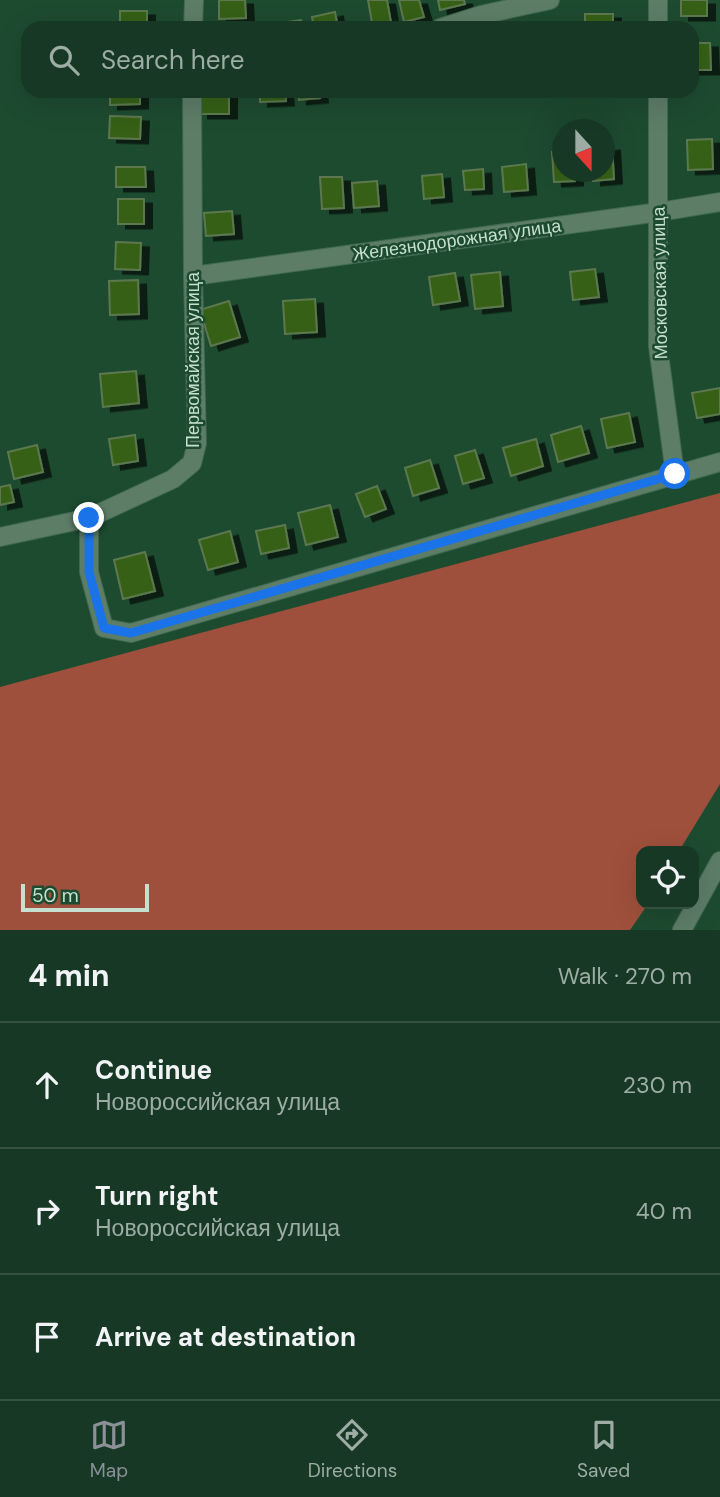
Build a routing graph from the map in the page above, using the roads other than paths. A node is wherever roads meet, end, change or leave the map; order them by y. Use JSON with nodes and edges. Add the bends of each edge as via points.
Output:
{"nodes":[{"id":1,"x":194,"y":0,"type":"edge"},
{"id":2,"x":550,"y":0,"type":"edge"},
{"id":3,"x":658,"y":0,"type":"edge"},
{"id":4,"x":193,"y":21,"type":"edge"},
{"id":5,"x":462,"y":21,"type":"edge"},
{"id":6,"x":658,"y":21,"type":"edge"},
{"id":7,"x":192,"y":98,"type":"edge"},
{"id":8,"x":658,"y":98,"type":"edge"},
{"id":9,"x":720,"y":202,"type":"edge"},
{"id":10,"x":659,"y":212,"type":"junction"},
{"id":11,"x":193,"y":276,"type":"junction"},
{"id":12,"x":720,"y":462,"type":"edge"},
{"id":13,"x":675,"y":474,"type":"junction"},
{"id":14,"x":89,"y":518,"type":"junction"},
{"id":15,"x":0,"y":537,"type":"edge"},
{"id":16,"x":720,"y":861,"type":"edge"},
{"id":17,"x":681,"y":930,"type":"edge"}],
"edges":[{"from":1,"to":4,"type":"street"},
{"from":2,"to":5,"type":"street"},
{"from":3,"to":6,"type":"street"},
{"from":7,"to":11,"type":"street","name":"Первомайская улица"},
{"from":8,"to":10,"type":"street","name":"Московская улица"},
{"from":9,"to":10,"type":"street","name":"Железнодорожная улица"},
{"from":10,"to":11,"type":"street","name":"Железнодорожная улица"},
{"from":10,"to":13,"type":"street","name":"Московская улица","via":[[658,346]]},
{"from":11,"to":14,"type":"street","name":"Первомайская улица","via":[[197,443],[192,463],[173,479]]},
{"from":12,"to":13,"type":"street"},
{"from":13,"to":14,"type":"street","via":[[131,633],[104,628],[89,572]]},
{"from":14,"to":15,"type":"street","name":"Первомайская улица"},
{"from":16,"to":17,"type":"street"}]}
